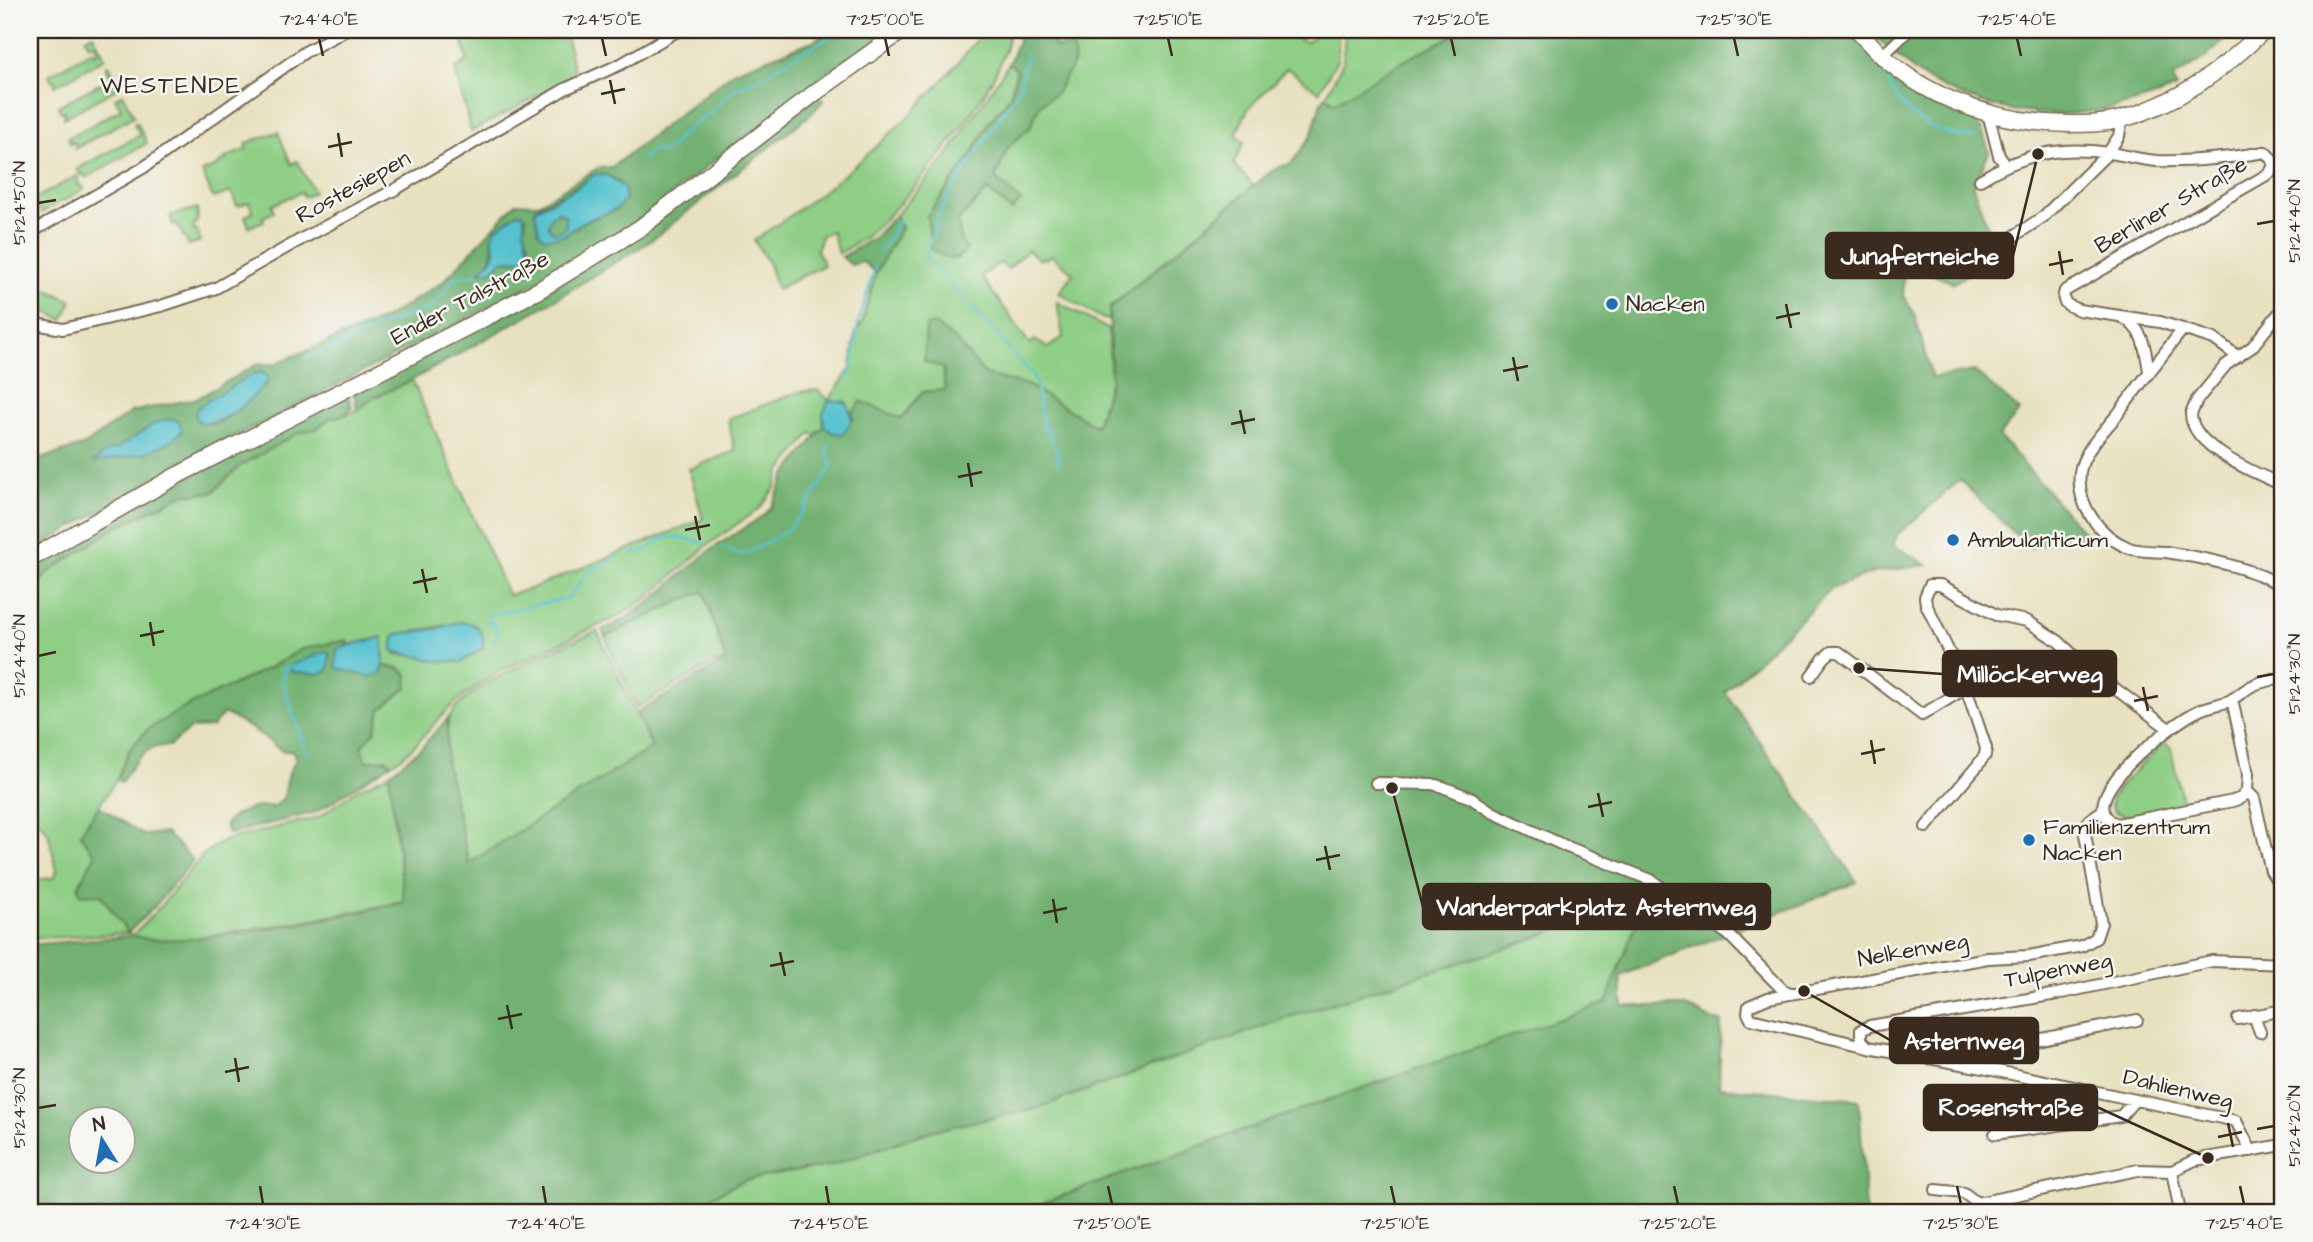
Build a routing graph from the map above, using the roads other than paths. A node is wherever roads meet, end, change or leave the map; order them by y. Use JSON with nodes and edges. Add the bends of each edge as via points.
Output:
{"nodes":[{"id":1,"x":346,"y":30,"type":"edge"},
{"id":2,"x":679,"y":30,"type":"edge"},
{"id":3,"x":903,"y":30,"type":"edge"},
{"id":4,"x":1858,"y":30,"type":"edge"},
{"id":5,"x":1904,"y":30,"type":"edge"},
{"id":6,"x":2264,"y":30,"type":"edge"},
{"id":7,"x":1882,"y":56,"type":"junction"},
{"id":8,"x":1988,"y":113,"type":"junction"},
{"id":9,"x":2123,"y":118,"type":"junction"},
{"id":10,"x":2108,"y":153,"type":"junction"},
{"id":11,"x":2005,"y":164,"type":"junction"},
{"id":12,"x":1980,"y":180,"type":"dead end"},
{"id":13,"x":30,"y":233,"type":"edge"},
{"id":14,"x":2002,"y":244,"type":"dead end"},
{"id":15,"x":2283,"y":308,"type":"edge"},
{"id":16,"x":2118,"y":315,"type":"junction"},
{"id":17,"x":30,"y":323,"type":"edge"},
{"id":18,"x":2183,"y":329,"type":"junction"},
{"id":19,"x":2237,"y":356,"type":"junction"},
{"id":20,"x":2149,"y":371,"type":"junction"},
{"id":21,"x":2283,"y":485,"type":"edge"},
{"id":22,"x":30,"y":559,"type":"edge"},
{"id":23,"x":2283,"y":587,"type":"edge"},
{"id":24,"x":1811,"y":676,"type":"dead end"},
{"id":25,"x":2283,"y":678,"type":"edge"},
{"id":26,"x":1966,"y":688,"type":"junction"},
{"id":27,"x":2232,"y":699,"type":"junction"},
{"id":28,"x":2169,"y":729,"type":"junction"},
{"id":29,"x":1376,"y":783,"type":"dead end"},
{"id":30,"x":2246,"y":791,"type":"junction"},
{"id":31,"x":2102,"y":811,"type":"junction"},
{"id":32,"x":1926,"y":827,"type":"dead end"},
{"id":33,"x":2283,"y":889,"type":"edge"},
{"id":34,"x":2283,"y":964,"type":"edge"},
{"id":35,"x":1792,"y":993,"type":"junction"},
{"id":36,"x":2283,"y":1010,"type":"edge"},
{"id":37,"x":2254,"y":1015,"type":"junction"},
{"id":38,"x":1751,"y":1019,"type":"joint"},
{"id":39,"x":2238,"y":1019,"type":"dead end"},
{"id":40,"x":2137,"y":1020,"type":"dead end"},
{"id":41,"x":2260,"y":1032,"type":"dead end"},
{"id":42,"x":1868,"y":1047,"type":"junction"},
{"id":43,"x":1978,"y":1067,"type":"junction"},
{"id":44,"x":2134,"y":1101,"type":"junction"},
{"id":45,"x":1995,"y":1133,"type":"dead end"},
{"id":46,"x":2280,"y":1148,"type":"edge"},
{"id":47,"x":2251,"y":1151,"type":"junction"},
{"id":48,"x":2172,"y":1171,"type":"junction"},
{"id":49,"x":1936,"y":1191,"type":"dead end"},
{"id":50,"x":2180,"y":1212,"type":"edge"}],
"edges":[{"from":1,"to":13,"type":"street","via":[[305,52],[143,168]]},
{"from":2,"to":17,"type":"street","name":"Rostesiepen","via":[[621,64],[565,89],[216,288],[65,329]]},
{"from":3,"to":22,"type":"main road","name":"Ender Talstraße","via":[[640,228],[539,290],[178,475]]},
{"from":4,"to":7,"type":"main road"},
{"from":5,"to":7,"type":"street"},
{"from":6,"to":9,"type":"main road","via":[[2201,83]]},
{"from":7,"to":8,"type":"main road","via":[[1928,89]]},
{"from":8,"to":9,"type":"main road","via":[[2049,123]]},
{"from":8,"to":11,"type":"street"},
{"from":9,"to":10,"type":"street"},
{"from":10,"to":11,"type":"street","name":"Berliner Straße","via":[[2067,150]]},
{"from":10,"to":14,"type":"street","via":[[2042,217]]},
{"from":10,"to":16,"type":"street","name":"Berliner Straße","via":[[2188,161],[2264,152],[2274,165],[2270,173],[2063,296],[2063,302],[2079,310]]},
{"from":11,"to":12,"type":"street","name":"Berliner Straße"},
{"from":15,"to":19,"type":"street","via":[[2252,347]]},
{"from":16,"to":18,"type":"street","name":"Berliner Straße"},
{"from":16,"to":20,"type":"street","via":[[2133,323],[2144,339]]},
{"from":18,"to":19,"type":"street","name":"Berliner Straße","via":[[2214,339]]},
{"from":18,"to":20,"type":"street"},
{"from":19,"to":21,"type":"street","via":[[2194,404],[2192,425],[2229,458]]},
{"from":20,"to":23,"type":"street","via":[[2080,470],[2085,508],[2103,531],[2129,548],[2237,567]]},
{"from":24,"to":26,"type":"street","via":[[1831,652],[1839,652],[1922,715]]},
{"from":25,"to":27,"type":"street","via":[[2252,686]]},
{"from":26,"to":28,"type":"street","via":[[1926,604],[1930,584],[1996,615],[2027,621]]},
{"from":26,"to":32,"type":"street","via":[[1985,755]]},
{"from":27,"to":28,"type":"street","via":[[2198,711]]},
{"from":27,"to":30,"type":"street","via":[[2248,774]]},
{"from":28,"to":31,"type":"street","via":[[2115,780]]},
{"from":29,"to":35,"type":"street","via":[[1443,787],[1565,846],[1651,880],[1729,935],[1784,991]]},
{"from":30,"to":31,"type":"street","via":[[2233,801],[2117,824]]},
{"from":30,"to":33,"type":"street","via":[[2254,798],[2271,871]]},
{"from":31,"to":35,"type":"street","name":"Nelkenweg","via":[[2089,820],[2085,834],[2101,923],[2096,938],[2082,946],[2029,956],[1988,958]]},
{"from":34,"to":42,"type":"street","name":"Tulpenweg","via":[[2213,961],[1870,1026],[1861,1030],[1861,1040]]},
{"from":35,"to":38,"type":"street","name":"Nelkenweg","via":[[1749,1006]]},
{"from":36,"to":37,"type":"street"},
{"from":37,"to":39,"type":"street"},
{"from":37,"to":41,"type":"street"},
{"from":38,"to":42,"type":"street","name":"Dahlienweg"},
{"from":40,"to":43,"type":"street","via":[[2000,1047]]},
{"from":42,"to":43,"type":"street","name":"Dahlienweg"},
{"from":43,"to":44,"type":"street","name":"Dahlienweg"},
{"from":44,"to":45,"type":"street","via":[[2121,1116]]},
{"from":44,"to":47,"type":"street","name":"Dahlienweg","via":[[2236,1121]]},
{"from":46,"to":47,"type":"street"},
{"from":47,"to":48,"type":"street","via":[[2195,1160]]},
{"from":48,"to":49,"type":"street","via":[[2138,1170],[1978,1203],[1964,1193]]},
{"from":48,"to":50,"type":"street"}]}
